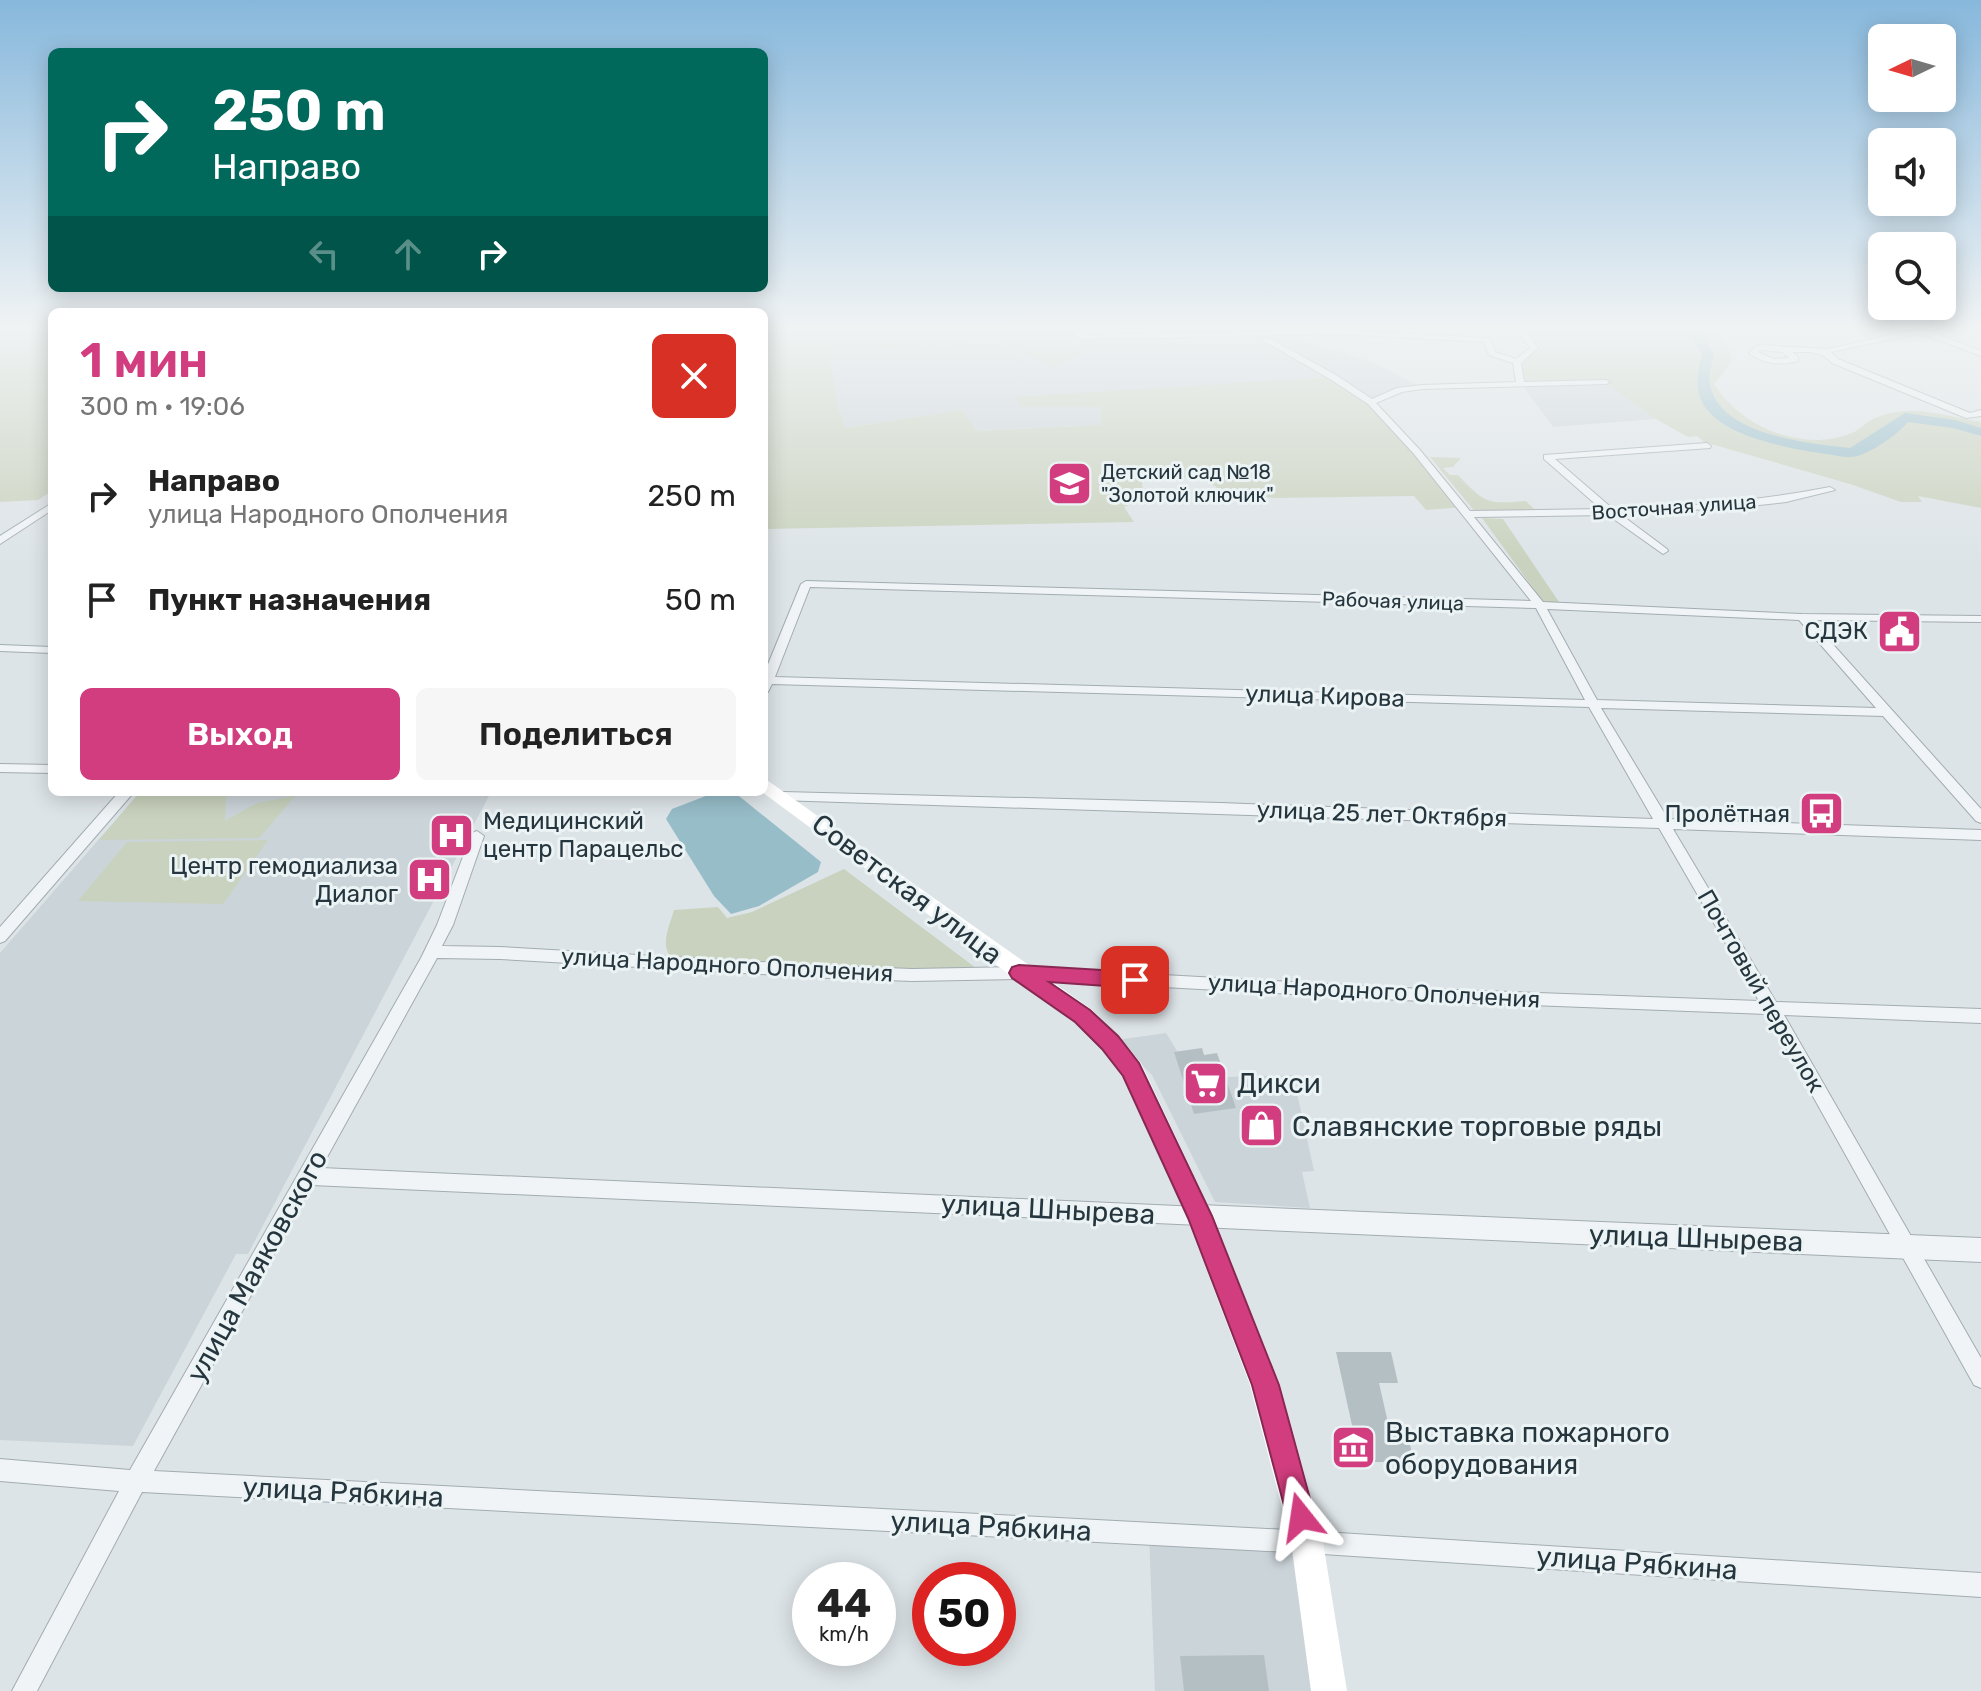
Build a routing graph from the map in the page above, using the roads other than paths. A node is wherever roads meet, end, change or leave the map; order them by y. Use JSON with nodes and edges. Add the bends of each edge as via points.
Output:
{"nodes":[{"id":1,"x":1375,"y":407,"type":"edge"},
{"id":2,"x":1947,"y":407,"type":"edge"},
{"id":3,"x":1981,"y":413,"type":"edge"},
{"id":4,"x":1707,"y":446,"type":"dead end"},
{"id":5,"x":1830,"y":490,"type":"dead end"},
{"id":6,"x":48,"y":509,"type":"edge"},
{"id":7,"x":1469,"y":514,"type":"junction"},
{"id":8,"x":1613,"y":514,"type":"junction"},
{"id":9,"x":0,"y":541,"type":"edge"},
{"id":10,"x":1663,"y":551,"type":"dead end"},
{"id":11,"x":1540,"y":605,"type":"junction"},
{"id":12,"x":1802,"y":617,"type":"junction"},
{"id":13,"x":1981,"y":619,"type":"edge"},
{"id":14,"x":0,"y":648,"type":"edge"},
{"id":15,"x":48,"y":650,"type":"edge"},
{"id":16,"x":768,"y":676,"type":"edge"},
{"id":17,"x":768,"y":683,"type":"edge"},
{"id":18,"x":1593,"y":704,"type":"junction"},
{"id":19,"x":1886,"y":712,"type":"junction"},
{"id":20,"x":0,"y":768,"type":"edge"},
{"id":21,"x":48,"y":769,"type":"edge"},
{"id":22,"x":774,"y":791,"type":"edge"},
{"id":23,"x":123,"y":796,"type":"edge"},
{"id":24,"x":1981,"y":818,"type":"edge"},
{"id":25,"x":1664,"y":824,"type":"junction"},
{"id":26,"x":1981,"y":835,"type":"edge"},
{"id":27,"x":477,"y":836,"type":"dead end"},
{"id":28,"x":2,"y":933,"type":"edge"},
{"id":29,"x":432,"y":952,"type":"junction"},
{"id":30,"x":1019,"y":973,"type":"junction"},
{"id":31,"x":1771,"y":1007,"type":"junction"},
{"id":32,"x":1981,"y":1016,"type":"edge"},
{"id":33,"x":308,"y":1176,"type":"junction"},
{"id":34,"x":1200,"y":1216,"type":"junction"},
{"id":35,"x":1907,"y":1247,"type":"junction"},
{"id":36,"x":1981,"y":1250,"type":"edge"},
{"id":37,"x":1981,"y":1378,"type":"edge"},
{"id":38,"x":0,"y":1470,"type":"edge"},
{"id":39,"x":136,"y":1481,"type":"junction"},
{"id":40,"x":1307,"y":1542,"type":"junction"},
{"id":41,"x":1981,"y":1585,"type":"edge"},
{"id":42,"x":24,"y":1691,"type":"edge"},
{"id":43,"x":1329,"y":1691,"type":"edge"}],
"edges":[{"from":1,"to":7,"type":"street","name":"Почтовый переулок"},
{"from":2,"to":3,"type":"street","via":[[1969,416]]},
{"from":4,"to":8,"type":"street","via":[[1547,457]]},
{"from":5,"to":8,"type":"street","name":"Восточная улица","via":[[1792,499]]},
{"from":6,"to":9,"type":"street"},
{"from":7,"to":8,"type":"street","name":"Восточная улица"},
{"from":7,"to":11,"type":"street","name":"Почтовый переулок"},
{"from":8,"to":10,"type":"street"},
{"from":11,"to":12,"type":"street","name":"Рабочая улица"},
{"from":11,"to":16,"type":"street","name":"Рабочая улица","via":[[806,584]]},
{"from":11,"to":18,"type":"street","name":"Почтовый переулок"},
{"from":12,"to":13,"type":"street","name":"Рабочая улица"},
{"from":12,"to":19,"type":"street"},
{"from":14,"to":15,"type":"street"},
{"from":17,"to":18,"type":"street","name":"улица Кирова"},
{"from":18,"to":19,"type":"street","name":"улица Кирова"},
{"from":18,"to":25,"type":"street","name":"Почтовый переулок"},
{"from":19,"to":24,"type":"street"},
{"from":20,"to":21,"type":"street"},
{"from":22,"to":25,"type":"street","name":"улица 25 лет Октября"},
{"from":22,"to":30,"type":"main road","name":"Советская улица"},
{"from":23,"to":28,"type":"street"},
{"from":25,"to":26,"type":"street","name":"улица 25 лет Октября"},
{"from":25,"to":31,"type":"street","name":"Почтовый переулок"},
{"from":27,"to":29,"type":"street","name":"улица Маяковского"},
{"from":29,"to":30,"type":"street","name":"улица Народного Ополчения","via":[[898,975]]},
{"from":29,"to":33,"type":"street","name":"улица Маяковского"},
{"from":30,"to":31,"type":"street","name":"улица Народного Ополчения"},
{"from":30,"to":34,"type":"main road","name":"Советская улица","via":[[1083,1016],[1132,1070]]},
{"from":31,"to":32,"type":"street","name":"улица Народного Ополчения"},
{"from":31,"to":35,"type":"street","name":"Почтовый переулок"},
{"from":33,"to":34,"type":"street","name":"улица Шнырева"},
{"from":33,"to":39,"type":"street","name":"улица Маяковского"},
{"from":34,"to":35,"type":"street","name":"улица Шнырева"},
{"from":34,"to":40,"type":"main road","name":"Советская улица","via":[[1265,1385]]},
{"from":35,"to":36,"type":"street","name":"улица Шнырева"},
{"from":35,"to":37,"type":"street","name":"Почтовый переулок"},
{"from":38,"to":39,"type":"street","name":"улица Рябкина"},
{"from":39,"to":40,"type":"street","name":"улица Рябкина"},
{"from":39,"to":42,"type":"street","name":"улица Маяковского"},
{"from":40,"to":41,"type":"street","name":"улица Рябкина"},
{"from":40,"to":43,"type":"main road","name":"Советская улица"}]}
